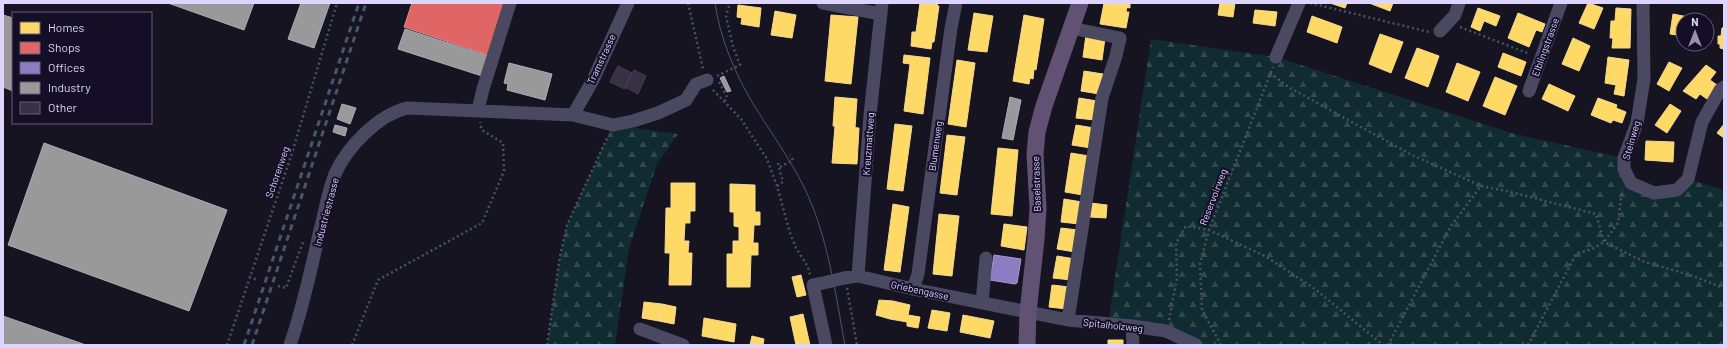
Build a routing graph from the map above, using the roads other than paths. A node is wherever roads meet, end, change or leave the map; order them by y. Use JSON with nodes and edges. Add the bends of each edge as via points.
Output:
{"nodes":[{"id":1,"x":510,"y":3,"type":"edge"},
{"id":2,"x":628,"y":3,"type":"edge"},
{"id":3,"x":823,"y":3,"type":"edge"},
{"id":4,"x":956,"y":3,"type":"edge"},
{"id":5,"x":1080,"y":3,"type":"edge"},
{"id":6,"x":1299,"y":3,"type":"edge"},
{"id":7,"x":1459,"y":3,"type":"edge"},
{"id":8,"x":1560,"y":3,"type":"edge"},
{"id":9,"x":1643,"y":3,"type":"edge"},
{"id":10,"x":881,"y":8,"type":"edge"},
{"id":11,"x":1444,"y":26,"type":"road end"},
{"id":12,"x":1071,"y":28,"type":"junction"},
{"id":13,"x":1276,"y":58,"type":"road end"},
{"id":14,"x":713,"y":78,"type":"road end"},
{"id":15,"x":1724,"y":87,"type":"edge"},
{"id":16,"x":1529,"y":91,"type":"dead end"},
{"id":17,"x":478,"y":110,"type":"junction"},
{"id":18,"x":573,"y":115,"type":"junction"},
{"id":19,"x":986,"y":258,"type":"dead end"},
{"id":20,"x":858,"y":276,"type":"junction"},
{"id":21,"x":913,"y":289,"type":"junction"},
{"id":22,"x":982,"y":303,"type":"junction"},
{"id":23,"x":1028,"y":312,"type":"junction"},
{"id":24,"x":1068,"y":320,"type":"junction"},
{"id":25,"x":1132,"y":326,"type":"junction"},
{"id":26,"x":640,"y":329,"type":"dead end"},
{"id":27,"x":290,"y":345,"type":"edge"},
{"id":28,"x":683,"y":345,"type":"edge"},
{"id":29,"x":826,"y":345,"type":"edge"},
{"id":30,"x":1027,"y":345,"type":"edge"},
{"id":31,"x":1133,"y":345,"type":"edge"},
{"id":32,"x":1196,"y":345,"type":"edge"}],
"edges":[{"from":1,"to":17,"type":"street"},
{"from":2,"to":18,"type":"street","name":"Tramstrasse","via":[[593,80]]},
{"from":3,"to":10,"type":"street","name":"Kreuzmattweg"},
{"from":4,"to":21,"type":"street","name":"Blumenweg","via":[[918,274]]},
{"from":5,"to":12,"type":"main road","name":"Baselstrasse"},
{"from":6,"to":13,"type":"street"},
{"from":7,"to":11,"type":"street","via":[[1455,15]]},
{"from":8,"to":16,"type":"street","name":"Elblingstrasse"},
{"from":9,"to":15,"type":"street","name":"Steinweg","via":[[1644,79],[1637,123],[1624,158],[1624,169],[1631,183],[1654,194],[1677,190],[1688,179],[1702,122]]},
{"from":10,"to":20,"type":"street","name":"Kreuzmattweg"},
{"from":12,"to":23,"type":"main road","name":"Baselstrasse","via":[[1037,132],[1035,154],[1038,208]]},
{"from":12,"to":24,"type":"street","via":[[1120,38],[1102,98]]},
{"from":14,"to":18,"type":"street","via":[[696,84],[686,100],[633,121],[613,125]]},
{"from":17,"to":18,"type":"street","name":"Industriestrasse"},
{"from":17,"to":27,"type":"street","name":"Industriestrasse","via":[[407,108],[395,111],[380,120],[352,148],[335,175],[300,318]]},
{"from":19,"to":22,"type":"street"},
{"from":20,"to":21,"type":"street","name":"Griebengasse"},
{"from":20,"to":29,"type":"street","name":"Griebengasse","bridge":true,"via":[[816,285]]},
{"from":21,"to":22,"type":"street","name":"Griebengasse"},
{"from":22,"to":23,"type":"street","name":"Griebengasse"},
{"from":23,"to":24,"type":"street","name":"Spitalholzweg"},
{"from":23,"to":30,"type":"main road","name":"Baselstrasse"},
{"from":24,"to":25,"type":"street","name":"Spitalholzweg"},
{"from":25,"to":31,"type":"street"},
{"from":25,"to":32,"type":"street","name":"Spitalholzweg","via":[[1166,331]]},
{"from":26,"to":28,"type":"street"}]}
